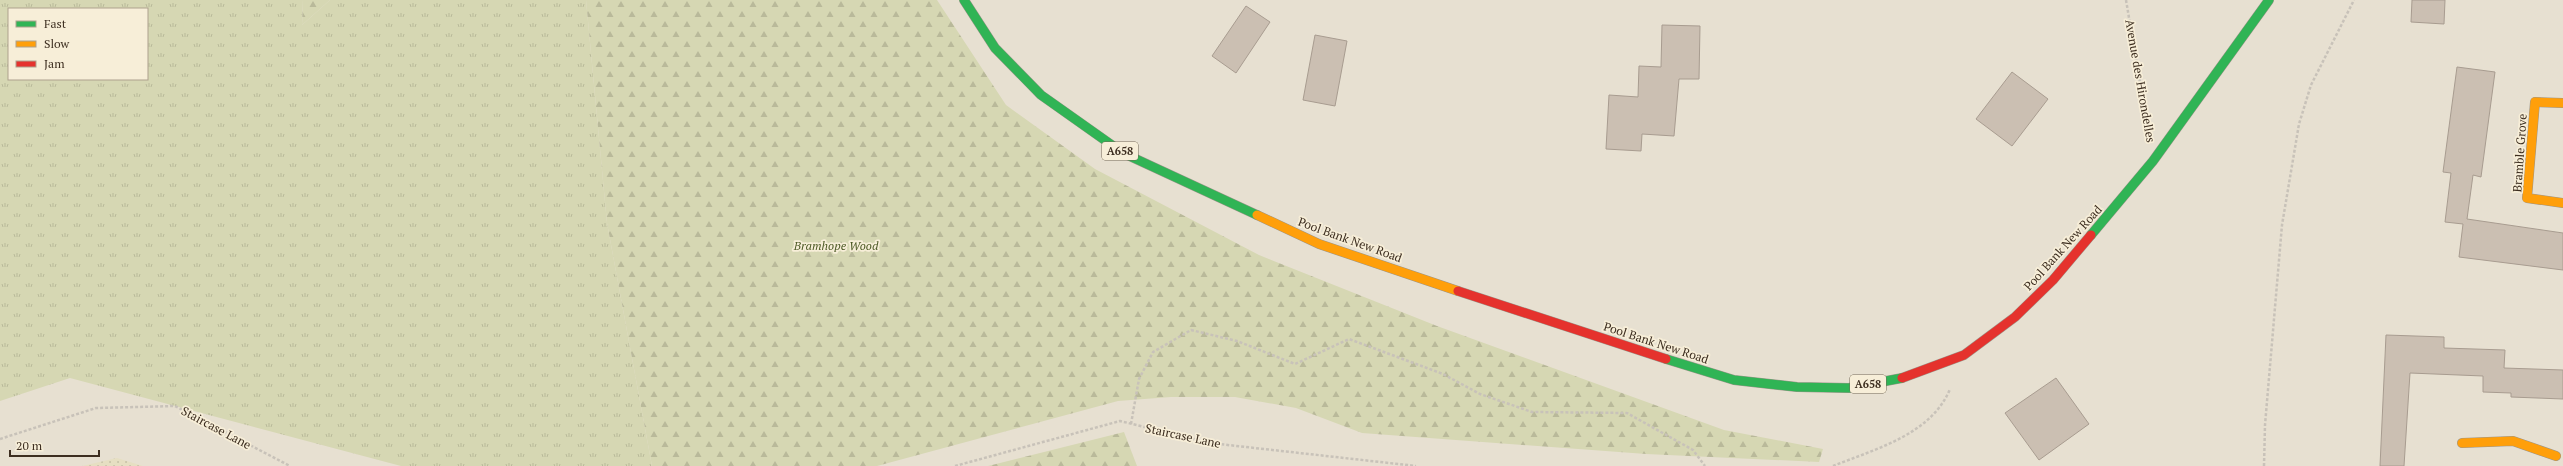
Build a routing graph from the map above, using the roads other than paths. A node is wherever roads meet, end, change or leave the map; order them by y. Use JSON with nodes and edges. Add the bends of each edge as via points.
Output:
{"nodes":[{"id":1,"x":964,"y":0,"type":"edge"},
{"id":2,"x":2269,"y":0,"type":"edge"},
{"id":3,"x":2563,"y":102,"type":"edge"},
{"id":4,"x":2563,"y":203,"type":"edge"},
{"id":5,"x":2462,"y":443,"type":"dead end"},
{"id":6,"x":2556,"y":456,"type":"dead end"}],
"edges":[{"from":1,"to":2,"type":"main road","name":"Pool Bank New Road","number":"A658","via":[[995,48],[1041,95],[1123,153],[1318,244],[1648,354],[1734,380],[1798,387],[1849,388],[1907,376],[1964,355],[2015,317],[2053,280],[2153,161]]},
{"from":3,"to":4,"type":"main road","name":"Bramble Grove","via":[[2535,102],[2527,198]]},
{"from":5,"to":6,"type":"main road","via":[[2513,441]]}]}
